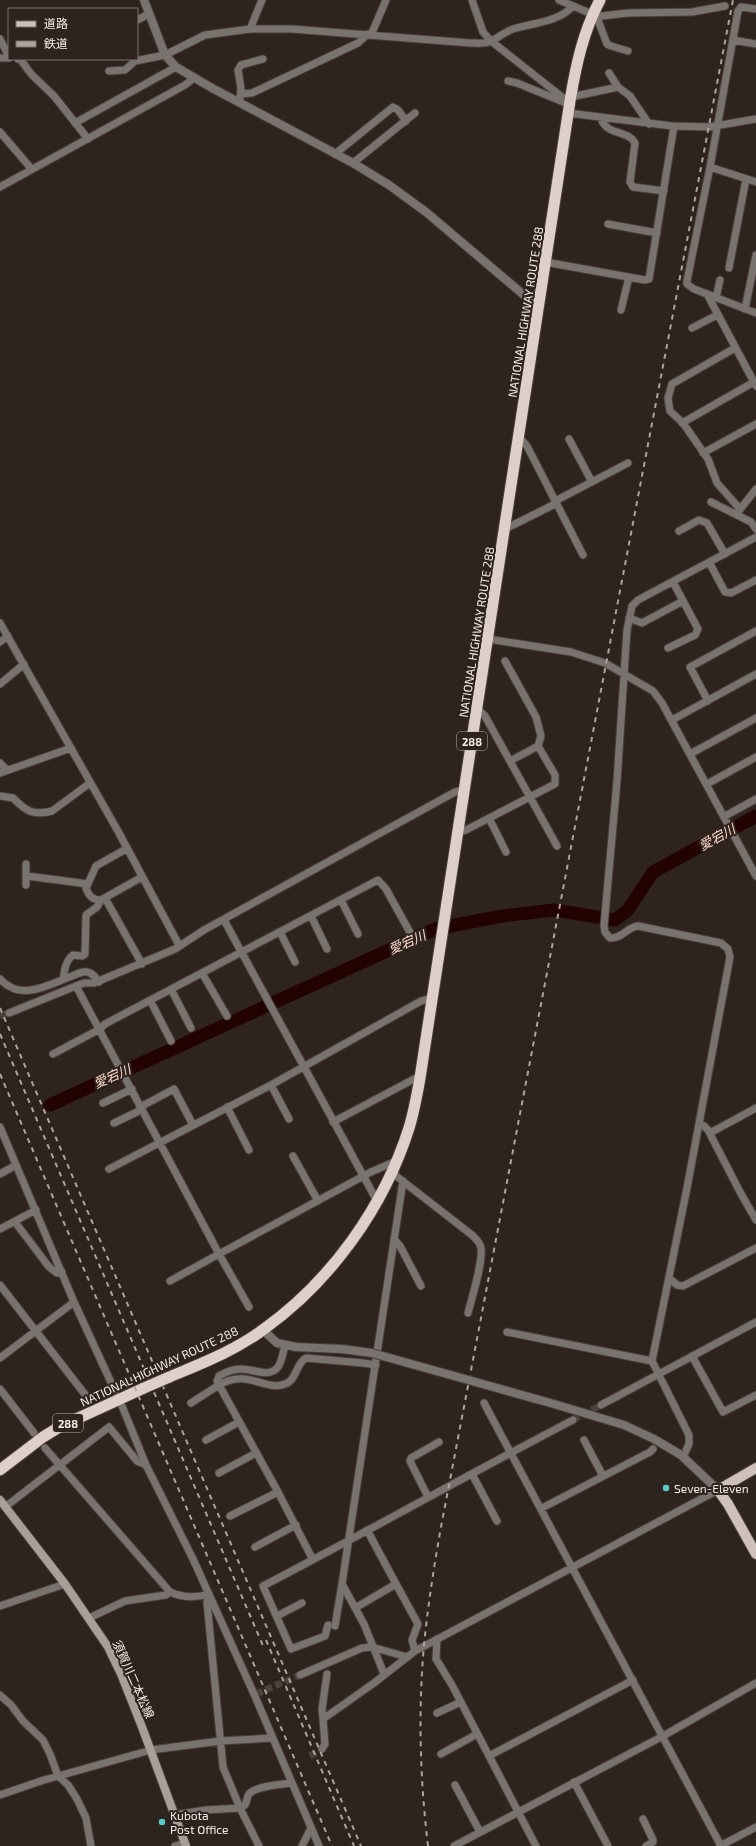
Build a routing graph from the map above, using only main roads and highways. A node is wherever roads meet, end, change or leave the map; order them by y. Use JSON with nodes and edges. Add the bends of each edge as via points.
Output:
{"nodes":[{"id":1,"x":600,"y":0,"type":"edge"},
{"id":2,"x":756,"y":1468,"type":"edge"},
{"id":3,"x":0,"y":1470,"type":"edge"},
{"id":4,"x":0,"y":1500,"type":"edge"},
{"id":5,"x":756,"y":1554,"type":"edge"},
{"id":6,"x":186,"y":1845,"type":"edge"}],
"edges":[{"from":1,"to":3,"type":"highway","name":"NATIONAL HIGHWAY ROUTE 288","number":"288","bridge":true,"via":[[580,50],[570,104],[420,1078],[408,1129],[396,1161],[377,1201],[349,1244],[310,1291],[263,1330],[227,1352],[61,1426]]},
{"from":2,"to":5,"type":"main road","via":[[718,1490]]},
{"from":4,"to":6,"type":"main road","name":"須賀川二本松線","via":[[90,1618],[108,1647],[121,1674]]}]}
